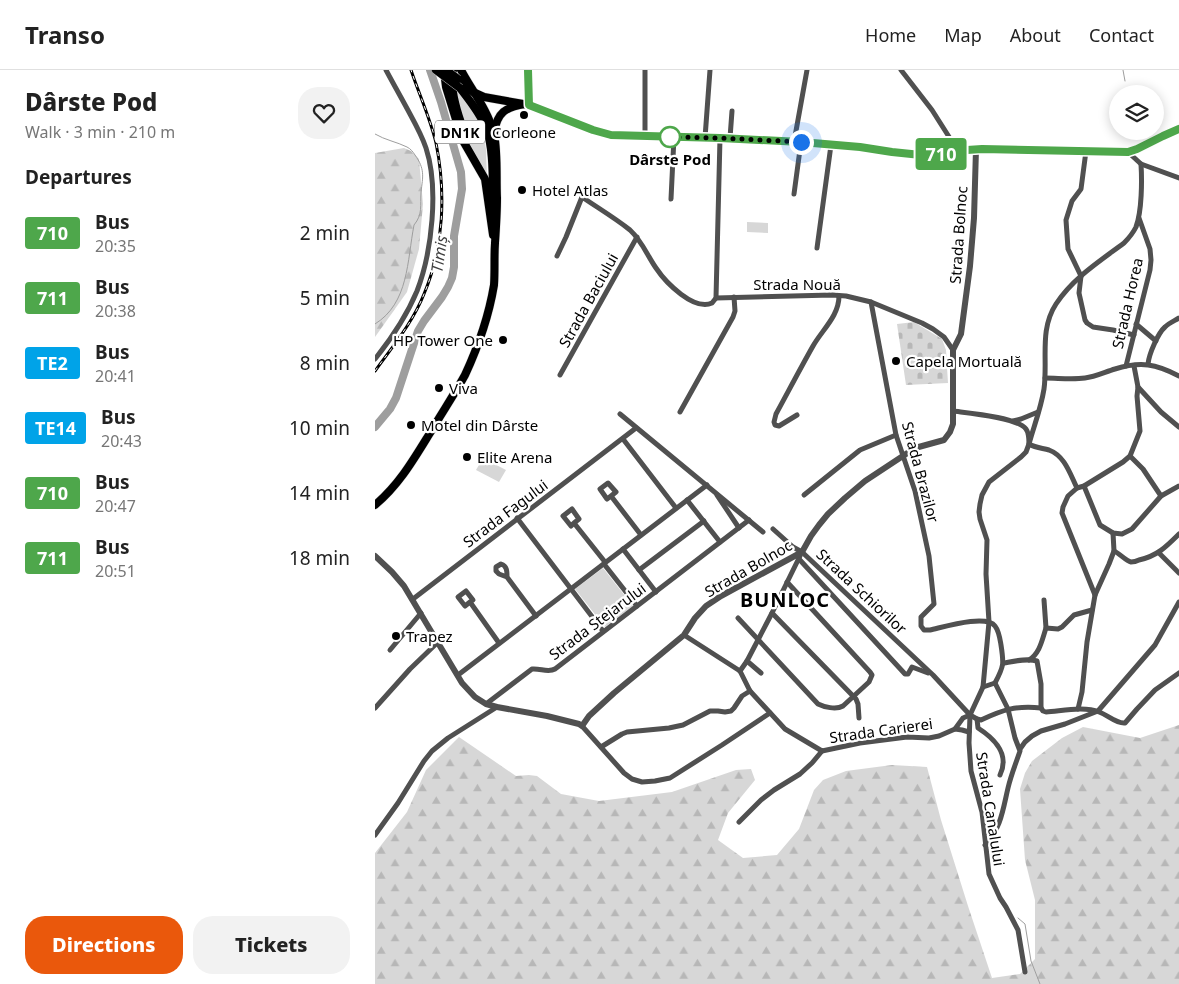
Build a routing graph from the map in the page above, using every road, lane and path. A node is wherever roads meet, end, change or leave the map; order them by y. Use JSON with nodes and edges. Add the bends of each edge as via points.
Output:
{"nodes":[{"id":1,"x":386,"y":70,"type":"edge"},
{"id":2,"x":443,"y":70,"type":"edge"},
{"id":3,"x":453,"y":70,"type":"edge"},
{"id":4,"x":528,"y":70,"type":"edge"},
{"id":5,"x":645,"y":70,"type":"edge"},
{"id":6,"x":710,"y":70,"type":"edge"},
{"id":7,"x":807,"y":70,"type":"edge"},
{"id":8,"x":901,"y":70,"type":"edge"},
{"id":9,"x":460,"y":74,"type":"edge"},
{"id":10,"x":473,"y":92,"type":"junction"},
{"id":11,"x":527,"y":104,"type":"junction"},
{"id":12,"x":732,"y":111,"type":"dead end"},
{"id":13,"x":483,"y":122,"type":"junction"},
{"id":14,"x":1179,"y":129,"type":"edge"},
{"id":15,"x":494,"y":135,"type":"junction"},
{"id":16,"x":645,"y":136,"type":"junction"},
{"id":17,"x":674,"y":137,"type":"junction"},
{"id":18,"x":705,"y":138,"type":"junction"},
{"id":19,"x":720,"y":138,"type":"junction"},
{"id":20,"x":730,"y":138,"type":"junction"},
{"id":21,"x":797,"y":142,"type":"junction"},
{"id":22,"x":831,"y":144,"type":"junction"},
{"id":23,"x":975,"y":149,"type":"junction"},
{"id":24,"x":958,"y":151,"type":"junction"},
{"id":25,"x":1086,"y":151,"type":"junction"},
{"id":26,"x":1128,"y":152,"type":"junction"},
{"id":27,"x":1141,"y":164,"type":"junction"},
{"id":28,"x":1179,"y":178,"type":"edge"},
{"id":29,"x":794,"y":194,"type":"dead end"},
{"id":30,"x":671,"y":199,"type":"dead end"},
{"id":31,"x":1139,"y":218,"type":"junction"},
{"id":32,"x":637,"y":237,"type":"junction"},
{"id":33,"x":495,"y":245,"type":"junction"},
{"id":34,"x":817,"y":248,"type":"dead end"},
{"id":35,"x":557,"y":256,"type":"dead end"},
{"id":36,"x":1081,"y":276,"type":"junction"},
{"id":37,"x":839,"y":296,"type":"junction"},
{"id":38,"x":734,"y":297,"type":"junction"},
{"id":39,"x":715,"y":298,"type":"junction"},
{"id":40,"x":871,"y":302,"type":"junction"},
{"id":41,"x":1179,"y":318,"type":"edge"},
{"id":42,"x":1137,"y":324,"type":"junction"},
{"id":43,"x":1134,"y":335,"type":"junction"},
{"id":44,"x":1156,"y":341,"type":"junction"},
{"id":45,"x":953,"y":350,"type":"junction"},
{"id":46,"x":375,"y":359,"type":"edge"},
{"id":47,"x":1148,"y":364,"type":"junction"},
{"id":48,"x":1126,"y":366,"type":"junction"},
{"id":49,"x":1134,"y":366,"type":"junction"},
{"id":50,"x":560,"y":375,"type":"dead end"},
{"id":51,"x":1179,"y":376,"type":"edge"},
{"id":52,"x":1045,"y":378,"type":"junction"},
{"id":53,"x":1138,"y":387,"type":"junction"},
{"id":54,"x":953,"y":411,"type":"junction"},
{"id":55,"x":680,"y":412,"type":"dead end"},
{"id":56,"x":1038,"y":412,"type":"junction"},
{"id":57,"x":621,"y":414,"type":"dead end"},
{"id":58,"x":797,"y":416,"type":"dead end"},
{"id":59,"x":1012,"y":421,"type":"junction"},
{"id":60,"x":1179,"y":427,"type":"edge"},
{"id":61,"x":636,"y":428,"type":"junction"},
{"id":62,"x":896,"y":435,"type":"junction"},
{"id":63,"x":623,"y":439,"type":"junction"},
{"id":64,"x":1029,"y":444,"type":"junction"},
{"id":65,"x":903,"y":456,"type":"junction"},
{"id":66,"x":1130,"y":456,"type":"junction"},
{"id":67,"x":707,"y":485,"type":"junction"},
{"id":68,"x":1084,"y":486,"type":"junction"},
{"id":69,"x":1179,"y":486,"type":"edge"},
{"id":70,"x":1077,"y":488,"type":"junction"},
{"id":71,"x":714,"y":490,"type":"junction"},
{"id":72,"x":804,"y":495,"type":"dead end"},
{"id":73,"x":611,"y":496,"type":"dead end"},
{"id":74,"x":1161,"y":496,"type":"junction"},
{"id":75,"x":687,"y":500,"type":"junction"},
{"id":76,"x":375,"y":505,"type":"edge"},
{"id":77,"x":676,"y":508,"type":"junction"},
{"id":78,"x":517,"y":518,"type":"junction"},
{"id":79,"x":749,"y":520,"type":"junction"},
{"id":80,"x":704,"y":521,"type":"junction"},
{"id":81,"x":574,"y":523,"type":"dead end"},
{"id":82,"x":739,"y":528,"type":"junction"},
{"id":83,"x":773,"y":529,"type":"dead end"},
{"id":84,"x":763,"y":532,"type":"dead end"},
{"id":85,"x":1113,"y":533,"type":"junction"},
{"id":86,"x":1179,"y":534,"type":"edge"},
{"id":87,"x":641,"y":535,"type":"junction"},
{"id":88,"x":720,"y":542,"type":"junction"},
{"id":89,"x":623,"y":549,"type":"junction"},
{"id":90,"x":1114,"y":551,"type":"junction"},
{"id":91,"x":803,"y":552,"type":"junction"},
{"id":92,"x":1159,"y":553,"type":"junction"},
{"id":93,"x":375,"y":556,"type":"edge"},
{"id":94,"x":799,"y":559,"type":"junction"},
{"id":95,"x":605,"y":563,"type":"junction"},
{"id":96,"x":639,"y":570,"type":"junction"},
{"id":97,"x":1179,"y":574,"type":"edge"},
{"id":98,"x":507,"y":577,"type":"dead end"},
{"id":99,"x":787,"y":582,"type":"junction"},
{"id":100,"x":571,"y":589,"type":"junction"},
{"id":101,"x":656,"y":592,"type":"junction"},
{"id":102,"x":1095,"y":595,"type":"junction"},
{"id":103,"x":413,"y":599,"type":"junction"},
{"id":104,"x":1044,"y":600,"type":"dead end"},
{"id":105,"x":470,"y":602,"type":"dead end"},
{"id":106,"x":1179,"y":602,"type":"edge"},
{"id":107,"x":637,"y":606,"type":"junction"},
{"id":108,"x":1092,"y":610,"type":"junction"},
{"id":109,"x":421,"y":613,"type":"junction"},
{"id":110,"x":772,"y":613,"type":"junction"},
{"id":111,"x":536,"y":616,"type":"junction"},
{"id":112,"x":738,"y":618,"type":"dead end"},
{"id":113,"x":989,"y":622,"type":"junction"},
{"id":114,"x":1046,"y":628,"type":"junction"},
{"id":115,"x":603,"y":631,"type":"junction"},
{"id":116,"x":684,"y":635,"type":"junction"},
{"id":117,"x":759,"y":639,"type":"junction"},
{"id":118,"x":438,"y":642,"type":"junction"},
{"id":119,"x":499,"y":643,"type":"junction"},
{"id":120,"x":390,"y":650,"type":"dead end"},
{"id":121,"x":1029,"y":660,"type":"junction"},
{"id":122,"x":747,"y":661,"type":"junction"},
{"id":123,"x":1004,"y":663,"type":"junction"},
{"id":124,"x":740,"y":671,"type":"junction"},
{"id":125,"x":761,"y":673,"type":"dead end"},
{"id":126,"x":1179,"y":673,"type":"edge"},
{"id":127,"x":458,"y":675,"type":"junction"},
{"id":128,"x":933,"y":675,"type":"junction"},
{"id":129,"x":995,"y":683,"type":"junction"},
{"id":130,"x":983,"y":687,"type":"junction"},
{"id":131,"x":750,"y":691,"type":"junction"},
{"id":132,"x":853,"y":697,"type":"junction"},
{"id":133,"x":486,"y":704,"type":"junction"},
{"id":134,"x":497,"y":707,"type":"junction"},
{"id":135,"x":375,"y":708,"type":"edge"},
{"id":136,"x":1041,"y":708,"type":"junction"},
{"id":137,"x":1007,"y":709,"type":"junction"},
{"id":138,"x":1078,"y":709,"type":"junction"},
{"id":139,"x":1098,"y":711,"type":"junction"},
{"id":140,"x":770,"y":713,"type":"junction"},
{"id":141,"x":970,"y":715,"type":"junction"},
{"id":142,"x":859,"y":718,"type":"dead end"},
{"id":143,"x":977,"y":719,"type":"junction"},
{"id":144,"x":582,"y":726,"type":"junction"},
{"id":145,"x":955,"y":729,"type":"junction"},
{"id":146,"x":969,"y":732,"type":"junction"},
{"id":147,"x":601,"y":747,"type":"junction"},
{"id":148,"x":1020,"y":749,"type":"junction"},
{"id":149,"x":822,"y":751,"type":"junction"},
{"id":150,"x":1000,"y":775,"type":"dead end"},
{"id":151,"x":739,"y":822,"type":"dead end"},
{"id":152,"x":375,"y":835,"type":"edge"},
{"id":153,"x":985,"y":845,"type":"junction"},
{"id":154,"x":1025,"y":972,"type":"dead end"}],
"edges":[{"from":1,"to":46,"type":"street","via":[[427,149],[433,209],[424,268],[417,290],[408,310]]},
{"from":2,"to":9,"type":"main road","bridge":true},
{"from":2,"to":13,"type":"main road","bridge":true},
{"from":2,"to":33,"type":"main road","number":"DN1K","via":[[462,139],[485,179]]},
{"from":3,"to":13,"type":"main road","via":[[452,91],[466,135],[471,138],[480,136]]},
{"from":4,"to":11,"type":"main road"},
{"from":5,"to":16,"type":"street"},
{"from":6,"to":18,"type":"street"},
{"from":7,"to":21,"type":"street"},
{"from":8,"to":24,"type":"street"},
{"from":9,"to":10,"type":"main road"},
{"from":10,"to":11,"type":"main road","via":[[489,99]]},
{"from":10,"to":15,"type":"main road"},
{"from":11,"to":15,"type":"main road","via":[[501,114]]},
{"from":11,"to":16,"type":"main road","via":[[602,133]]},
{"from":12,"to":20,"type":"street"},
{"from":13,"to":33,"type":"main road","via":[[491,151]]},
{"from":14,"to":26,"type":"main road"},
{"from":15,"to":33,"type":"main road","via":[[497,171]]},
{"from":16,"to":17,"type":"main road"},
{"from":17,"to":18,"type":"main road"},
{"from":17,"to":30,"type":"street"},
{"from":18,"to":19,"type":"main road"},
{"from":19,"to":20,"type":"main road"},
{"from":19,"to":39,"type":"street"},
{"from":20,"to":21,"type":"main road"},
{"from":21,"to":22,"type":"main road"},
{"from":21,"to":29,"type":"street"},
{"from":22,"to":24,"type":"main road","via":[[921,155]]},
{"from":22,"to":34,"type":"street"},
{"from":23,"to":24,"type":"main road"},
{"from":23,"to":25,"type":"main road"},
{"from":23,"to":45,"type":"street","name":"Strada Bolnoc","via":[[970,266],[961,334]]},
{"from":25,"to":26,"type":"main road"},
{"from":25,"to":36,"type":"street","via":[[1081,189],[1072,201],[1066,220],[1068,250]]},
{"from":26,"to":27,"type":"street"},
{"from":27,"to":28,"type":"street"},
{"from":27,"to":31,"type":"street"},
{"from":31,"to":36,"type":"street","via":[[1133,233],[1124,243]]},
{"from":31,"to":42,"type":"street","name":"Strada Horea","via":[[1150,249],[1151,270]]},
{"from":32,"to":35,"type":"street","name":"Strada Nouă","via":[[582,197]]},
{"from":32,"to":39,"type":"street","name":"Strada Nouă","via":[[664,278],[687,298],[703,305],[712,303]]},
{"from":32,"to":50,"type":"street","name":"Strada Baciului"},
{"from":33,"to":76,"type":"main road","via":[[492,296],[470,364],[404,473]]},
{"from":36,"to":43,"type":"street","via":[[1079,293],[1087,323]]},
{"from":36,"to":52,"type":"street","via":[[1050,317],[1046,330]]},
{"from":37,"to":38,"type":"street","name":"Strada Nouă"},
{"from":37,"to":40,"type":"street","name":"Strada Nouă"},
{"from":37,"to":58,"type":"street","via":[[831,320],[817,338],[776,414],[775,425]]},
{"from":38,"to":39,"type":"street","name":"Strada Nouă"},
{"from":38,"to":55,"type":"street","via":[[733,317]]},
{"from":40,"to":45,"type":"street","name":"Strada Nouă","via":[[933,329]]},
{"from":40,"to":62,"type":"street","name":"Strada Brazilor"},
{"from":41,"to":44,"type":"street","via":[[1166,325]]},
{"from":42,"to":43,"type":"street","name":"Strada Horea"},
{"from":42,"to":44,"type":"street"},
{"from":43,"to":48,"type":"street","name":"Strada Horea"},
{"from":44,"to":47,"type":"street"},
{"from":45,"to":54,"type":"street","name":"Strada Bolnoc"},
{"from":47,"to":49,"type":"street"},
{"from":47,"to":51,"type":"street"},
{"from":48,"to":49,"type":"street"},
{"from":48,"to":52,"type":"street","via":[[1085,378]]},
{"from":49,"to":53,"type":"street"},
{"from":52,"to":56,"type":"street"},
{"from":53,"to":60,"type":"street"},
{"from":53,"to":66,"type":"street","via":[[1140,431]]},
{"from":54,"to":59,"type":"street"},
{"from":54,"to":65,"type":"street","name":"Strada Bolnoc","via":[[953,424],[944,440],[921,445]]},
{"from":56,"to":59,"type":"street"},
{"from":56,"to":64,"type":"street"},
{"from":57,"to":61,"type":"street"},
{"from":59,"to":64,"type":"street","via":[[1026,430]]},
{"from":61,"to":63,"type":"street","name":"Strada Fagului"},
{"from":61,"to":67,"type":"street"},
{"from":62,"to":65,"type":"street","name":"Strada Brazilor"},
{"from":62,"to":72,"type":"street","via":[[860,450]]},
{"from":63,"to":77,"type":"street"},
{"from":63,"to":78,"type":"street","name":"Strada Fagului"},
{"from":64,"to":70,"type":"street","via":[[1062,458]]},
{"from":64,"to":113,"type":"street","via":[[1021,457],[989,482],[982,495],[979,512],[987,540]]},
{"from":65,"to":91,"type":"street","name":"Strada Bolnoc","via":[[865,481],[828,514]]},
{"from":65,"to":113,"type":"street","name":"Strada Brazilor","via":[[915,491],[929,556],[934,604],[921,617],[921,626],[930,630]]},
{"from":66,"to":68,"type":"street"},
{"from":66,"to":74,"type":"street"},
{"from":67,"to":71,"type":"street"},
{"from":67,"to":75,"type":"street"},
{"from":68,"to":70,"type":"street"},
{"from":68,"to":85,"type":"street","via":[[1100,525]]},
{"from":69,"to":74,"type":"street"},
{"from":70,"to":102,"type":"street","via":[[1069,496],[1062,513]]},
{"from":71,"to":79,"type":"street"},
{"from":71,"to":82,"type":"street"},
{"from":73,"to":87,"type":"street"},
{"from":74,"to":85,"type":"street","via":[[1132,529],[1122,534]]},
{"from":75,"to":77,"type":"street"},
{"from":75,"to":80,"type":"street"},
{"from":77,"to":87,"type":"street"},
{"from":78,"to":100,"type":"street"},
{"from":78,"to":103,"type":"street","name":"Strada Fagului"},
{"from":79,"to":82,"type":"street","name":"Strada Stejarului"},
{"from":79,"to":84,"type":"street"},
{"from":80,"to":88,"type":"street"},
{"from":80,"to":96,"type":"street"},
{"from":81,"to":95,"type":"street"},
{"from":82,"to":88,"type":"street","name":"Strada Stejarului"},
{"from":83,"to":91,"type":"street","name":"Strada Schiorilor"},
{"from":85,"to":90,"type":"street"},
{"from":86,"to":92,"type":"street"},
{"from":87,"to":89,"type":"street"},
{"from":88,"to":101,"type":"street","name":"Strada Stejarului"},
{"from":89,"to":95,"type":"street"},
{"from":89,"to":96,"type":"street"},
{"from":90,"to":92,"type":"street","via":[[1131,562]]},
{"from":90,"to":102,"type":"street"},
{"from":91,"to":94,"type":"street"},
{"from":91,"to":116,"type":"street","name":"Strada Bolnoc","via":[[706,606]]},
{"from":91,"to":128,"type":"street","name":"Strada Schiorilor"},
{"from":92,"to":97,"type":"street"},
{"from":93,"to":103,"type":"street"},
{"from":94,"to":99,"type":"street"},
{"from":94,"to":128,"type":"street","name":"Strada Schiorilor","via":[[905,674],[912,667]]},
{"from":95,"to":100,"type":"street"},
{"from":95,"to":107,"type":"street"},
{"from":96,"to":101,"type":"street"},
{"from":98,"to":111,"type":"street"},
{"from":99,"to":110,"type":"street"},
{"from":99,"to":132,"type":"street","via":[[872,675]]},
{"from":100,"to":111,"type":"street"},
{"from":100,"to":115,"type":"street"},
{"from":101,"to":107,"type":"street","name":"Strada Stejarului"},
{"from":102,"to":108,"type":"street"},
{"from":103,"to":109,"type":"street"},
{"from":104,"to":114,"type":"street"},
{"from":105,"to":119,"type":"street"},
{"from":106,"to":139,"type":"street","via":[[1155,645]]},
{"from":107,"to":115,"type":"street","name":"Strada Stejarului"},
{"from":108,"to":114,"type":"street","via":[[1073,615],[1058,629]]},
{"from":108,"to":138,"type":"street"},
{"from":109,"to":118,"type":"street"},
{"from":109,"to":120,"type":"street"},
{"from":110,"to":117,"type":"street"},
{"from":110,"to":132,"type":"street"},
{"from":111,"to":119,"type":"street"},
{"from":112,"to":117,"type":"street"},
{"from":113,"to":123,"type":"street","via":[[1000,637]]},
{"from":113,"to":130,"type":"street"},
{"from":114,"to":121,"type":"street","via":[[1037,652]]},
{"from":115,"to":133,"type":"street","name":"Strada Stejarului","via":[[553,671],[532,670]]},
{"from":116,"to":124,"type":"street"},
{"from":116,"to":144,"type":"street","name":"Strada Bolnoc","via":[[589,716]]},
{"from":117,"to":122,"type":"street"},
{"from":117,"to":132,"type":"street","via":[[817,704],[839,708]]},
{"from":118,"to":127,"type":"street"},
{"from":118,"to":135,"type":"street"},
{"from":119,"to":127,"type":"street"},
{"from":121,"to":123,"type":"street"},
{"from":121,"to":136,"type":"street","via":[[1038,663]]},
{"from":122,"to":124,"type":"street"},
{"from":122,"to":125,"type":"street"},
{"from":123,"to":129,"type":"street"},
{"from":124,"to":131,"type":"street","name":"Strada Carierei"},
{"from":126,"to":139,"type":"street","via":[[1155,690],[1125,723]]},
{"from":127,"to":133,"type":"street","via":[[471,694]]},
{"from":128,"to":141,"type":"street","name":"Strada Schiorilor"},
{"from":129,"to":130,"type":"street"},
{"from":129,"to":137,"type":"street"},
{"from":130,"to":141,"type":"street"},
{"from":131,"to":140,"type":"street","name":"Strada Carierei"},
{"from":131,"to":147,"type":"street","via":[[731,710],[710,711],[683,725],[669,728],[627,732]]},
{"from":132,"to":142,"type":"street","via":[[858,704]]},
{"from":133,"to":134,"type":"street"},
{"from":134,"to":144,"type":"street"},
{"from":134,"to":152,"type":"street","via":[[431,751]]},
{"from":136,"to":137,"type":"street"},
{"from":136,"to":138,"type":"street","via":[[1043,712]]},
{"from":137,"to":143,"type":"street"},
{"from":137,"to":148,"type":"street"},
{"from":138,"to":139,"type":"street"},
{"from":139,"to":148,"type":"street","via":[[1041,731]]},
{"from":140,"to":147,"type":"street","via":[[665,779],[645,782],[631,779]]},
{"from":140,"to":149,"type":"street","name":"Strada Carierei","via":[[785,729]]},
{"from":141,"to":143,"type":"street","name":"Strada Schiorilor"},
{"from":141,"to":145,"type":"street","name":"Strada Carierei","via":[[963,718]]},
{"from":141,"to":146,"type":"street","name":"Strada Canalului"},
{"from":143,"to":150,"type":"street","name":"Strada Canalului","via":[[978,728],[994,739],[999,748],[1003,764]]},
{"from":144,"to":147,"type":"street"},
{"from":145,"to":146,"type":"street"},
{"from":145,"to":149,"type":"street","name":"Strada Carierei","via":[[929,738],[860,743]]},
{"from":146,"to":153,"type":"street","name":"Strada Canalului","via":[[970,763],[980,803]]},
{"from":148,"to":153,"type":"street","via":[[1000,822]]},
{"from":149,"to":151,"type":"street","via":[[800,774],[761,800]]},
{"from":153,"to":154,"type":"street","name":"Strada Canalului","via":[[989,874],[1018,930]]}]}
